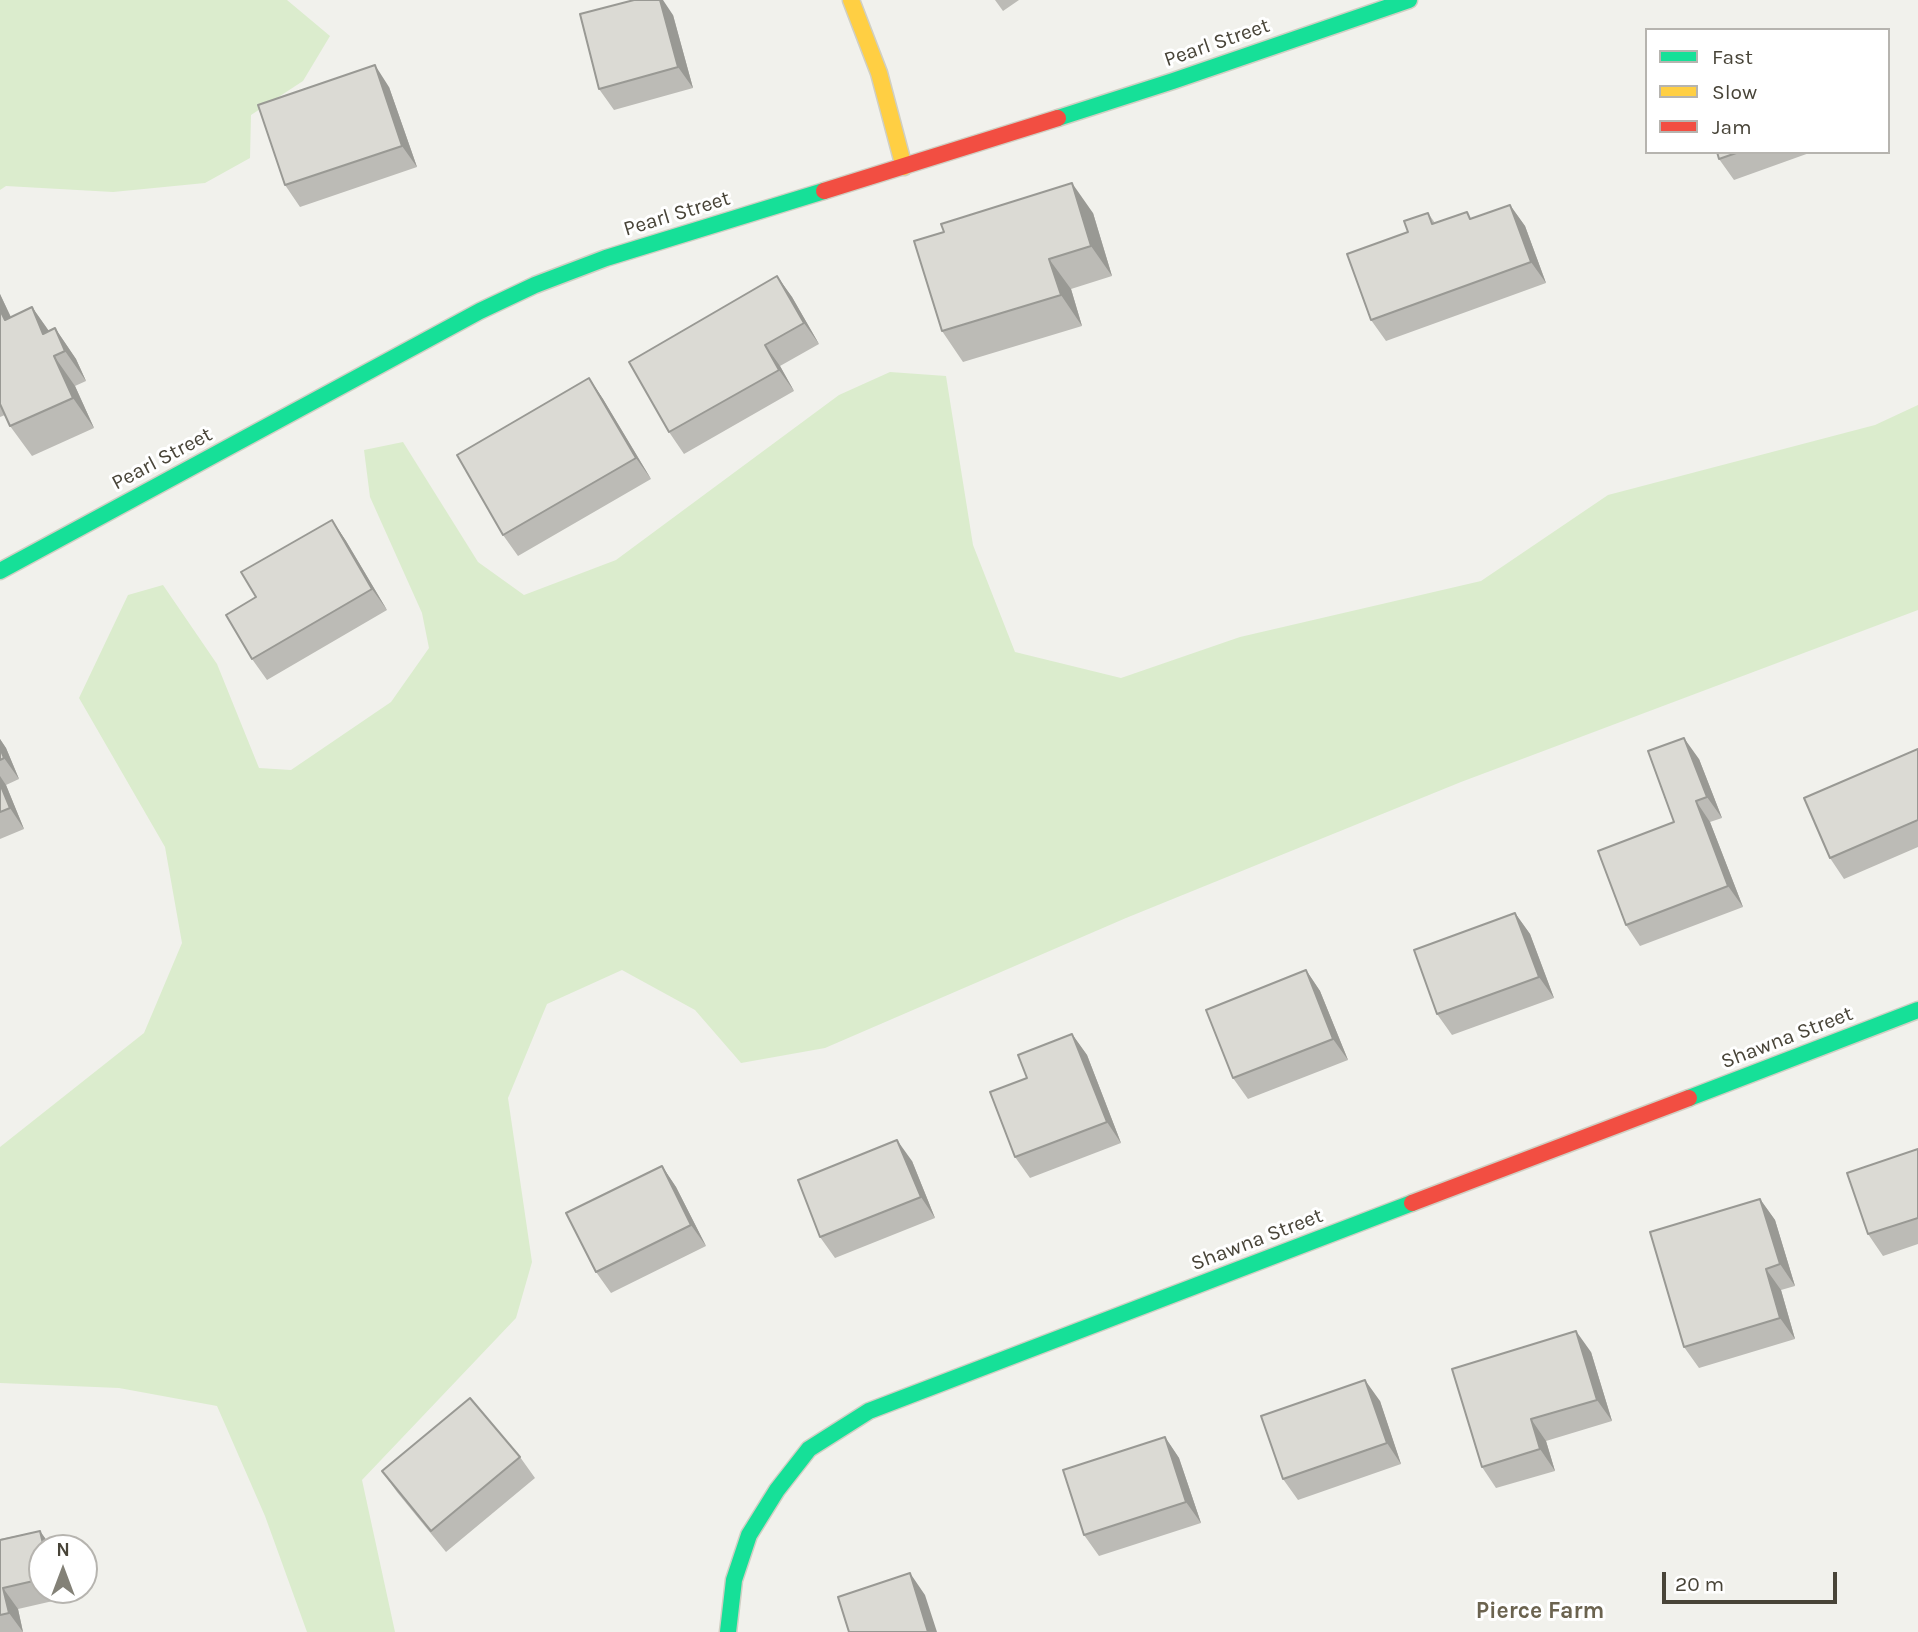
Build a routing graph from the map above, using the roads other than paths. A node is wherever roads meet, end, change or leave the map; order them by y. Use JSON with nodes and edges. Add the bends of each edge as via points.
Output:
{"nodes":[{"id":1,"x":851,"y":0,"type":"edge"},
{"id":2,"x":1409,"y":0,"type":"edge"},
{"id":3,"x":904,"y":167,"type":"junction"},
{"id":4,"x":0,"y":571,"type":"edge"},
{"id":5,"x":1918,"y":1010,"type":"edge"},
{"id":6,"x":728,"y":1632,"type":"edge"}],
"edges":[{"from":1,"to":3,"type":"street","via":[[879,73]]},
{"from":2,"to":3,"type":"street","name":"Pearl Street"},
{"from":3,"to":4,"type":"street","name":"Pearl Street","via":[[606,258],[535,285]]},
{"from":5,"to":6,"type":"street","name":"Shawna Street","via":[[869,1410],[809,1449],[776,1490],[749,1535],[734,1580]]}]}
